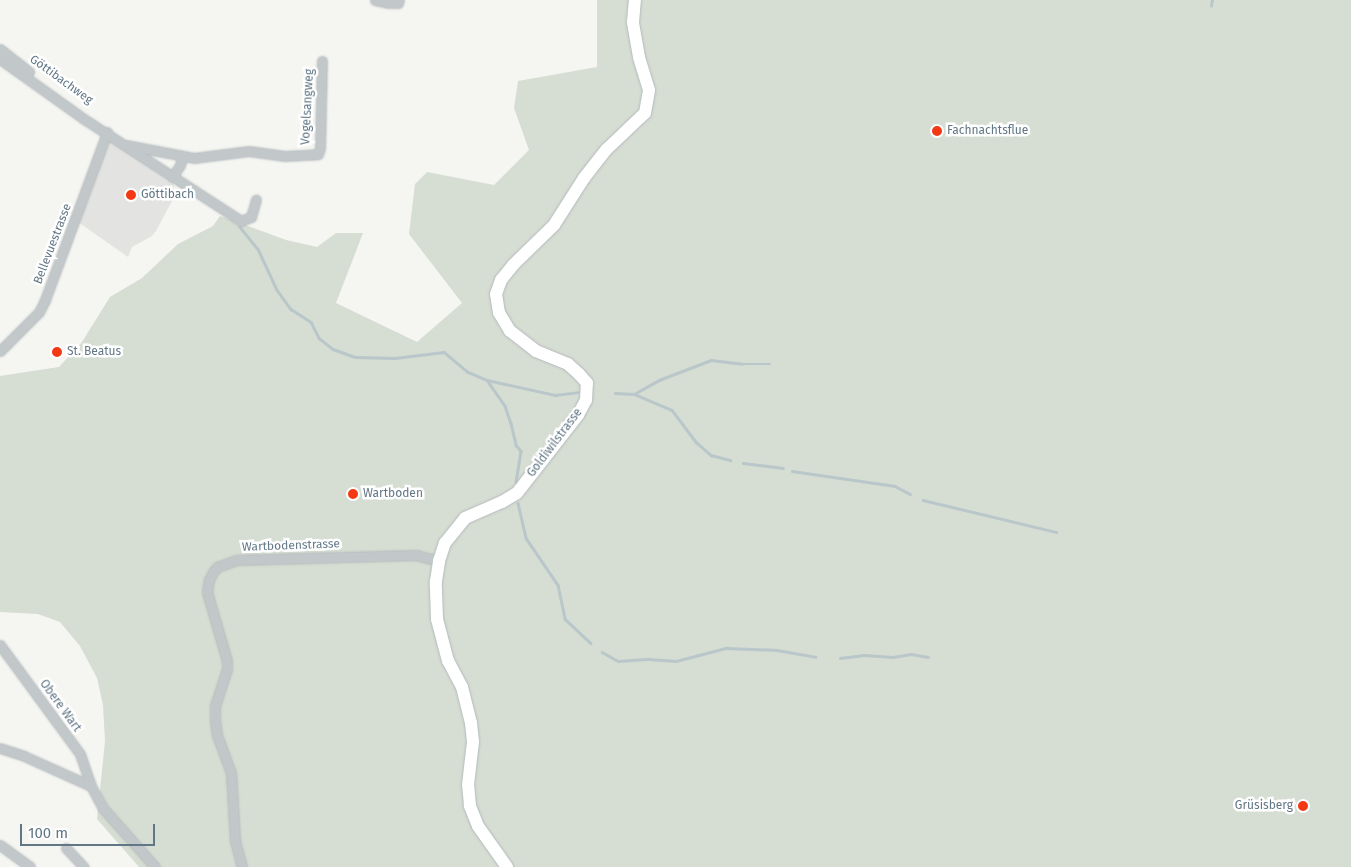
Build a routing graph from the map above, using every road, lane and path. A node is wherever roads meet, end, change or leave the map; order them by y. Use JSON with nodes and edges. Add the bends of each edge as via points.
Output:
{"nodes":[{"id":1,"x":375,"y":0,"type":"edge"},
{"id":2,"x":635,"y":0,"type":"edge"},
{"id":3,"x":399,"y":2,"type":"edge"},
{"id":4,"x":0,"y":49,"type":"edge"},
{"id":5,"x":0,"y":59,"type":"edge"},
{"id":6,"x":322,"y":61,"type":"dead end"},
{"id":7,"x":106,"y":132,"type":"junction"},
{"id":8,"x":126,"y":145,"type":"junction"},
{"id":9,"x":318,"y":154,"type":"joint"},
{"id":10,"x":183,"y":156,"type":"junction"},
{"id":11,"x":172,"y":177,"type":"junction"},
{"id":12,"x":256,"y":200,"type":"dead end"},
{"id":13,"x":0,"y":350,"type":"edge"},
{"id":14,"x":438,"y":561,"type":"junction"},
{"id":15,"x":0,"y":645,"type":"edge"},
{"id":16,"x":0,"y":748,"type":"edge"},
{"id":17,"x":91,"y":786,"type":"junction"},
{"id":18,"x":0,"y":845,"type":"edge"},
{"id":19,"x":66,"y":848,"type":"dead end"},
{"id":20,"x":30,"y":867,"type":"edge"},
{"id":21,"x":84,"y":867,"type":"edge"},
{"id":22,"x":155,"y":867,"type":"edge"},
{"id":23,"x":242,"y":867,"type":"edge"},
{"id":24,"x":507,"y":867,"type":"edge"}],
"edges":[{"from":1,"to":3,"type":"street"},
{"from":2,"to":14,"type":"street","name":"Goldiwilstrasse","via":[[633,22],[648,90],[644,113],[584,178],[554,226],[513,265],[501,280],[496,294],[499,313],[510,331],[536,351],[568,364],[580,374],[587,384],[586,400],[578,415],[517,493],[465,518],[445,543]]},
{"from":4,"to":7,"type":"street","name":"Göttibachweg"},
{"from":5,"to":7,"type":"street","name":"Göttibachweg"},
{"from":6,"to":9,"type":"street","name":"Vogelsangweg"},
{"from":7,"to":8,"type":"street","name":"Göttibachweg"},
{"from":7,"to":13,"type":"street","name":"Bellevuestrasse","via":[[46,300],[39,312]]},
{"from":8,"to":10,"type":"street","name":"Göttibachweg"},
{"from":8,"to":11,"type":"street","name":"Göttibachweg"},
{"from":9,"to":10,"type":"street","name":"Göttibachweg","via":[[285,156],[249,151],[205,158]]},
{"from":10,"to":11,"type":"street"},
{"from":11,"to":12,"type":"street","name":"Göttibachweg","via":[[241,222],[251,217]]},
{"from":14,"to":23,"type":"street","name":"Wartbodenstrasse","via":[[416,555],[246,560],[226,563],[213,572],[207,592],[227,660],[227,670],[214,706],[215,720],[231,773],[235,840]]},
{"from":14,"to":24,"type":"street","name":"Goldiwilstrasse","via":[[437,619],[448,661],[462,687],[471,723],[470,806],[478,826]]},
{"from":15,"to":17,"type":"street","name":"Obere Wart","via":[[80,754]]},
{"from":16,"to":17,"type":"street"},
{"from":17,"to":22,"type":"street","name":"Obere Wart","via":[[115,824]]},
{"from":18,"to":20,"type":"street"},
{"from":19,"to":21,"type":"street"}]}
